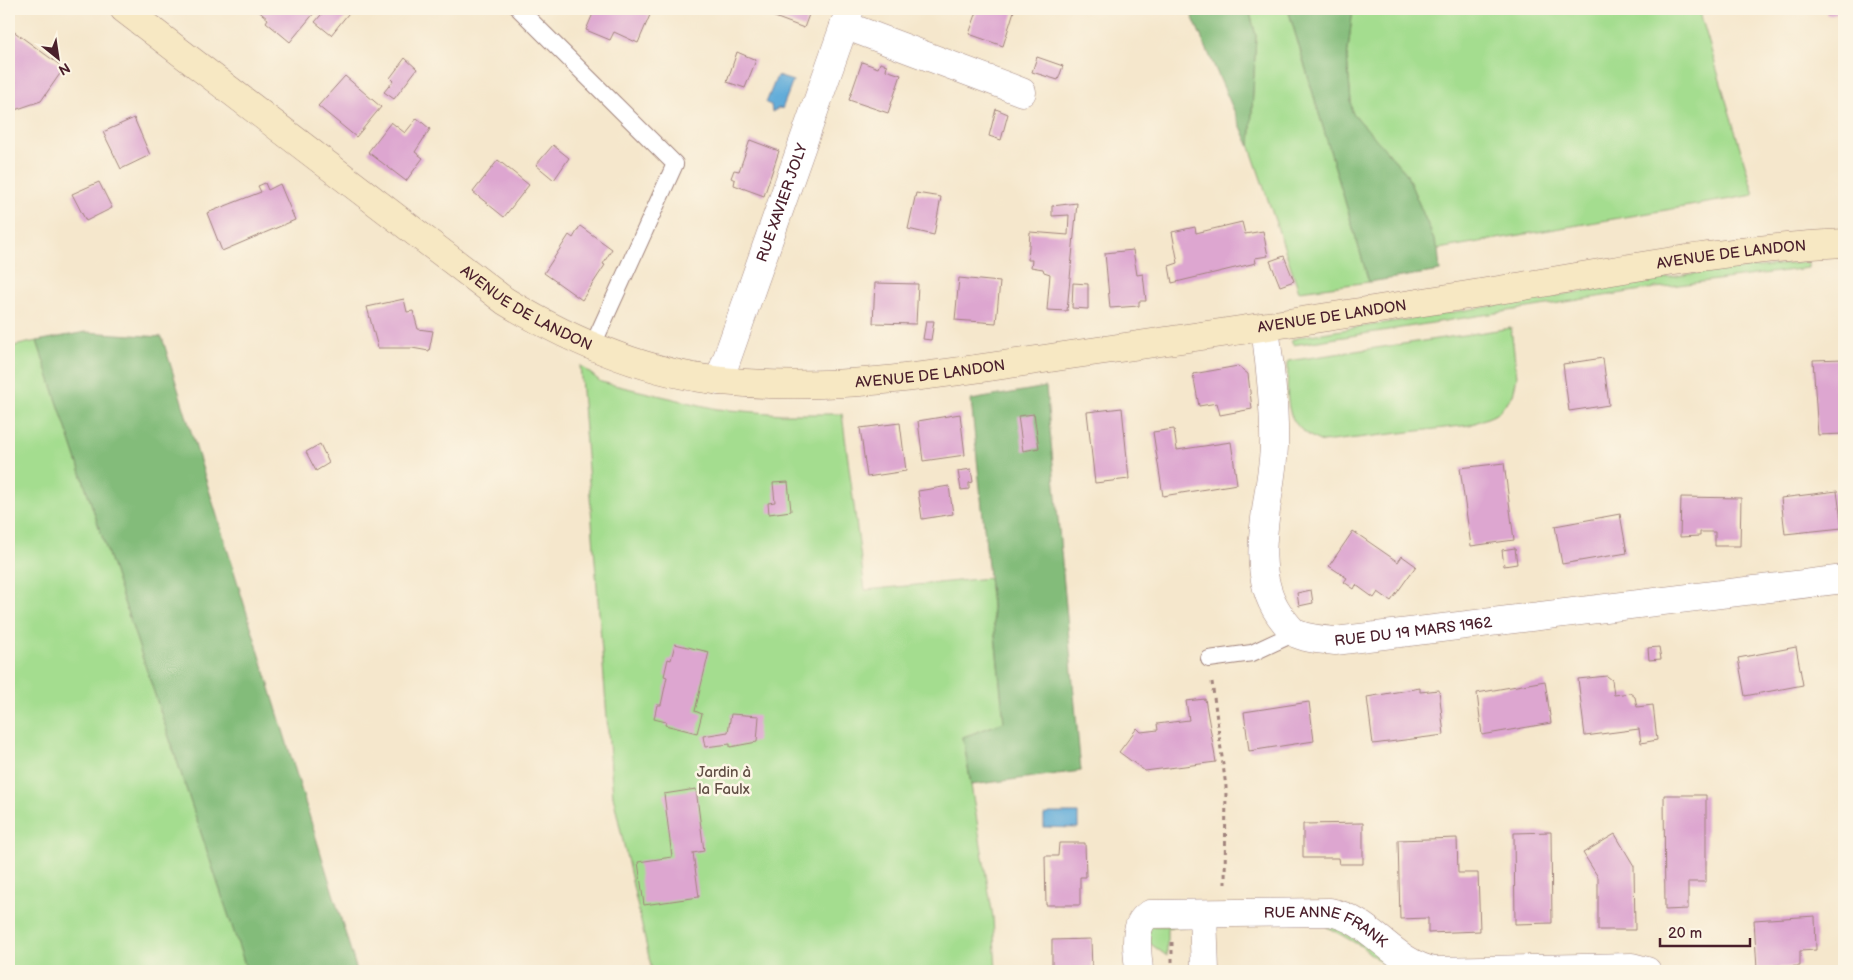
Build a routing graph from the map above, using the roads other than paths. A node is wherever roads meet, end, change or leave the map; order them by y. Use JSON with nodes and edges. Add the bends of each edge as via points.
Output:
{"nodes":[{"id":1,"x":124,"y":9,"type":"edge"},
{"id":2,"x":519,"y":9,"type":"edge"},
{"id":3,"x":847,"y":17,"type":"edge"},
{"id":4,"x":1022,"y":92,"type":"dead end"},
{"id":5,"x":1844,"y":243,"type":"edge"},
{"id":6,"x":1266,"y":328,"type":"junction"},
{"id":7,"x":592,"y":347,"type":"junction"},
{"id":8,"x":719,"y":381,"type":"junction"},
{"id":9,"x":1844,"y":579,"type":"edge"},
{"id":10,"x":1295,"y":633,"type":"junction"},
{"id":11,"x":1209,"y":659,"type":"road end"},
{"id":12,"x":1214,"y":913,"type":"junction"},
{"id":13,"x":1139,"y":971,"type":"edge"},
{"id":14,"x":1205,"y":971,"type":"edge"},
{"id":15,"x":1647,"y":971,"type":"edge"}],
"edges":[{"from":1,"to":7,"type":"street","name":"AVENUE DE LANDON","via":[[505,301]]},
{"from":2,"to":7,"type":"lane","via":[[675,164]]},
{"from":3,"to":4,"type":"street","name":"RUE XAVIER JOLY"},
{"from":3,"to":8,"type":"street","name":"RUE XAVIER JOLY"},
{"from":5,"to":6,"type":"street","name":"AVENUE DE LANDON","via":[[1694,258]]},
{"from":6,"to":8,"type":"street","name":"AVENUE DE LANDON","via":[[840,384]]},
{"from":6,"to":10,"type":"street","via":[[1274,430],[1264,528],[1264,569],[1275,608]]},
{"from":7,"to":8,"type":"street","name":"AVENUE DE LANDON","via":[[672,372]]},
{"from":9,"to":10,"type":"street","name":"RUE DU 19 MARS 1962","via":[[1335,641],[1314,640]]},
{"from":10,"to":11,"type":"lane","via":[[1252,653]]},
{"from":12,"to":13,"type":"street","name":"RUE ANNE FRANK","via":[[1156,912],[1144,917],[1138,929]]},
{"from":12,"to":14,"type":"street"},
{"from":12,"to":15,"type":"street","name":"RUE ANNE FRANK","via":[[1340,914],[1370,930],[1418,968],[1632,967]]}]}
